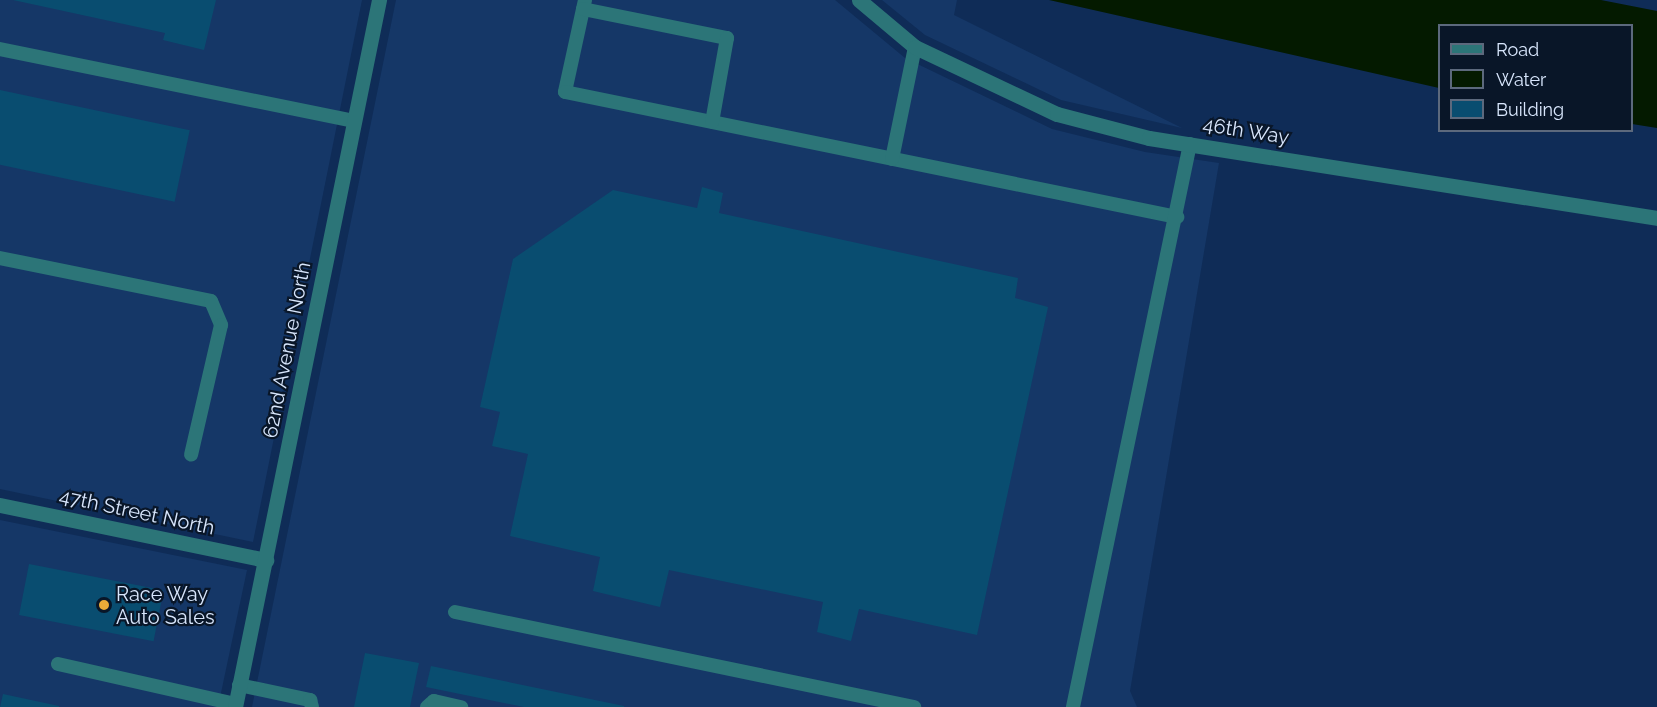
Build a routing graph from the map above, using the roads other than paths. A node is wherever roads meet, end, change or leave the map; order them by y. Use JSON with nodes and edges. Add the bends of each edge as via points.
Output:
{"nodes":[{"id":1,"x":379,"y":0,"type":"edge"},
{"id":2,"x":859,"y":0,"type":"edge"},
{"id":3,"x":584,"y":5,"type":"edge"},
{"id":4,"x":915,"y":47,"type":"junction"},
{"id":5,"x":0,"y":49,"type":"edge"},
{"id":6,"x":355,"y":121,"type":"junction"},
{"id":7,"x":712,"y":122,"type":"junction"},
{"id":8,"x":1190,"y":144,"type":"junction"},
{"id":9,"x":892,"y":159,"type":"junction"},
{"id":10,"x":1177,"y":217,"type":"junction"},
{"id":11,"x":1657,"y":218,"type":"edge"},
{"id":12,"x":0,"y":258,"type":"edge"},
{"id":13,"x":191,"y":455,"type":"dead end"},
{"id":14,"x":0,"y":505,"type":"edge"},
{"id":15,"x":266,"y":560,"type":"junction"},
{"id":16,"x":455,"y":612,"type":"dead end"},
{"id":17,"x":58,"y":664,"type":"dead end"},
{"id":18,"x":239,"y":685,"type":"junction"},
{"id":19,"x":235,"y":706,"type":"edge"},
{"id":20,"x":312,"y":707,"type":"edge"},
{"id":21,"x":427,"y":707,"type":"edge"},
{"id":22,"x":461,"y":707,"type":"edge"},
{"id":23,"x":914,"y":707,"type":"edge"},
{"id":24,"x":1073,"y":707,"type":"edge"}],
"edges":[{"from":1,"to":6,"type":"street","name":"62nd Avenue North"},
{"from":2,"to":4,"type":"street","name":"46th Way"},
{"from":3,"to":7,"type":"lane","via":[[727,38]]},
{"from":3,"to":7,"type":"lane","via":[[565,92]]},
{"from":4,"to":8,"type":"street","name":"46th Way","via":[[1057,114]]},
{"from":4,"to":9,"type":"lane"},
{"from":5,"to":6,"type":"lane"},
{"from":6,"to":15,"type":"street","name":"62nd Avenue North"},
{"from":7,"to":9,"type":"lane"},
{"from":8,"to":10,"type":"lane"},
{"from":8,"to":11,"type":"street","name":"46th Way"},
{"from":9,"to":10,"type":"lane"},
{"from":10,"to":24,"type":"lane"},
{"from":12,"to":13,"type":"lane","via":[[211,301],[221,325]]},
{"from":14,"to":15,"type":"street","name":"47th Street North"},
{"from":15,"to":18,"type":"street","name":"62nd Avenue North"},
{"from":16,"to":23,"type":"lane"},
{"from":17,"to":19,"type":"lane"},
{"from":18,"to":19,"type":"street","name":"62nd Avenue North"},
{"from":18,"to":20,"type":"lane","via":[[310,700]]},
{"from":21,"to":22,"type":"lane","via":[[434,701]]}]}
